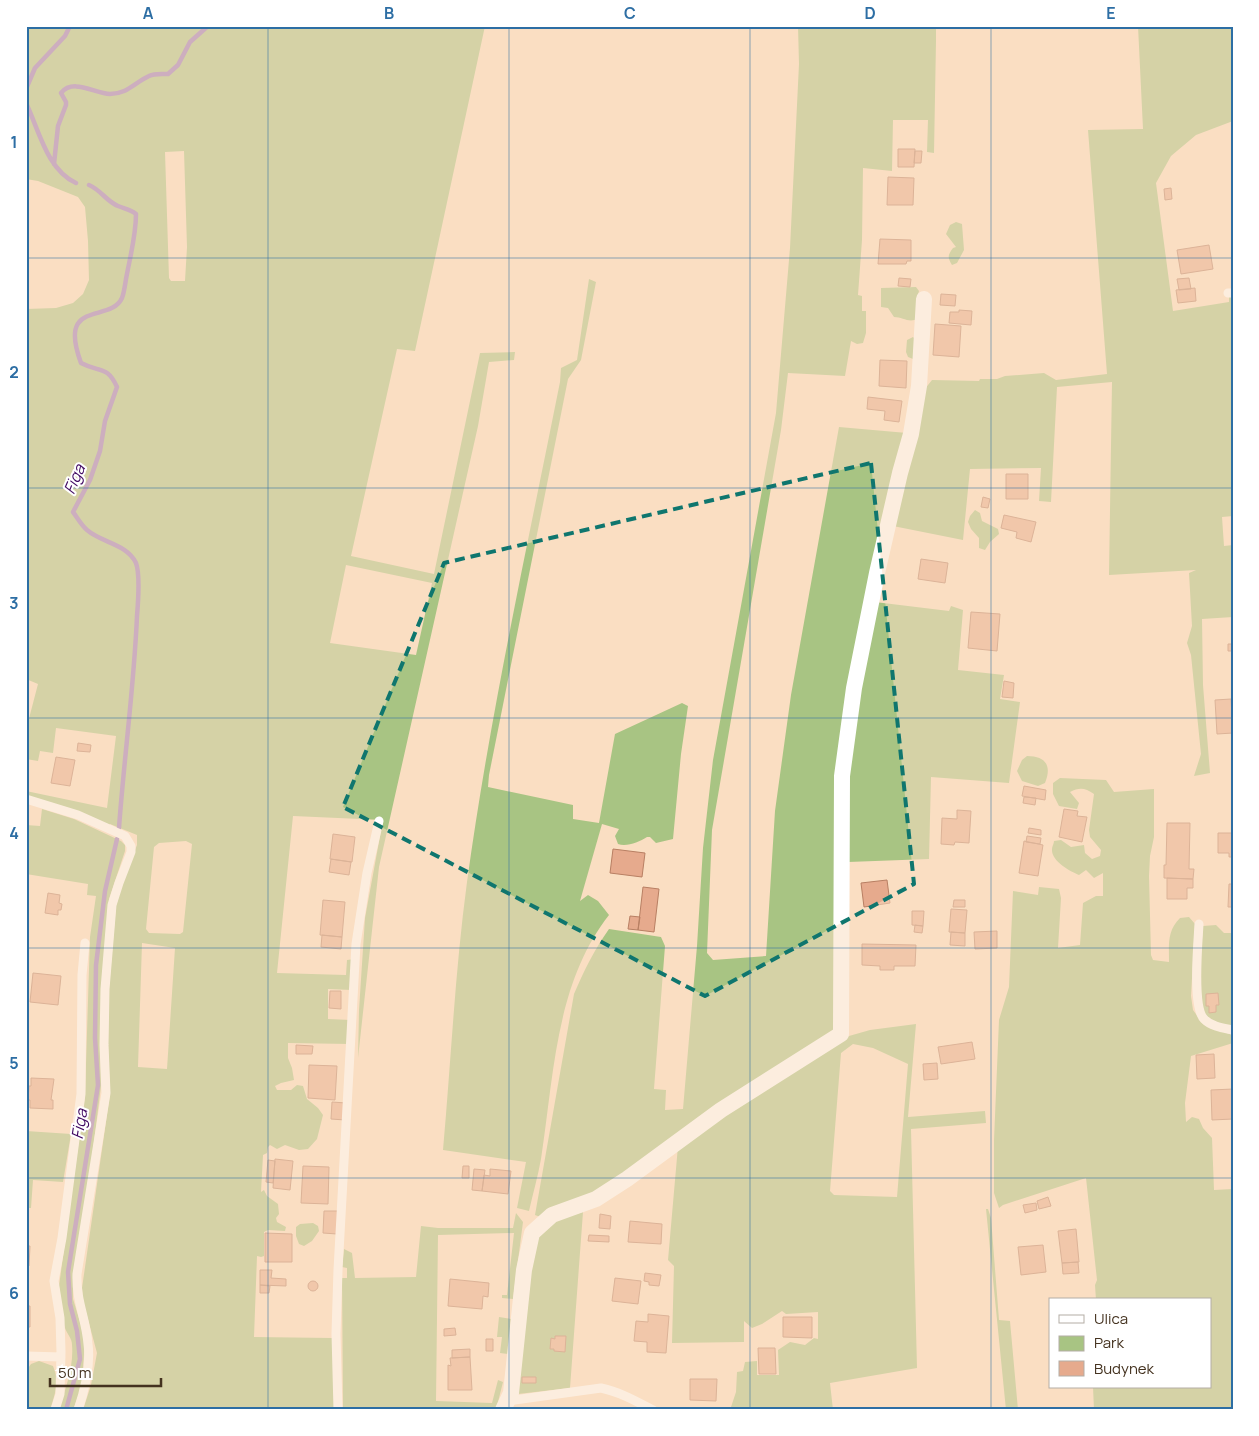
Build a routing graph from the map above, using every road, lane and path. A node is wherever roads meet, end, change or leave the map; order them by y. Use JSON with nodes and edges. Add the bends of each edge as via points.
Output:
{"nodes":[{"id":1,"x":924,"y":299,"type":"dead end"},
{"id":2,"x":26,"y":799,"type":"edge"},
{"id":3,"x":379,"y":821,"type":"dead end"},
{"id":4,"x":1199,"y":924,"type":"dead end"},
{"id":5,"x":85,"y":943,"type":"dead end"},
{"id":6,"x":1233,"y":1030,"type":"edge"},
{"id":7,"x":26,"y":1356,"type":"edge"},
{"id":8,"x":61,"y":1357,"type":"junction"},
{"id":9,"x":505,"y":1405,"type":"edge"},
{"id":10,"x":55,"y":1410,"type":"edge"},
{"id":11,"x":78,"y":1410,"type":"edge"},
{"id":12,"x":338,"y":1410,"type":"edge"},
{"id":13,"x":653,"y":1410,"type":"edge"}],
"edges":[{"from":1,"to":9,"type":"street","via":[[919,386],[911,434],[877,573],[854,688],[842,776],[841,1034],[721,1110],[627,1179],[596,1199],[552,1215],[532,1234],[524,1270],[511,1393]]},
{"from":2,"to":11,"type":"lane","via":[[78,815],[125,836],[131,846],[112,905],[105,989],[106,1093],[77,1274],[77,1291],[88,1345],[86,1384]]},
{"from":3,"to":12,"type":"lane","via":[[356,944],[337,1280]]},
{"from":4,"to":6,"type":"lane","via":[[1196,1000],[1200,1014],[1216,1027]]},
{"from":5,"to":8,"type":"lane","via":[[81,1094],[54,1281],[60,1318]]},
{"from":7,"to":8,"type":"lane"},
{"from":8,"to":10,"type":"lane","via":[[60,1394]]},
{"from":9,"to":13,"type":"lane","via":[[601,1388]]}]}
